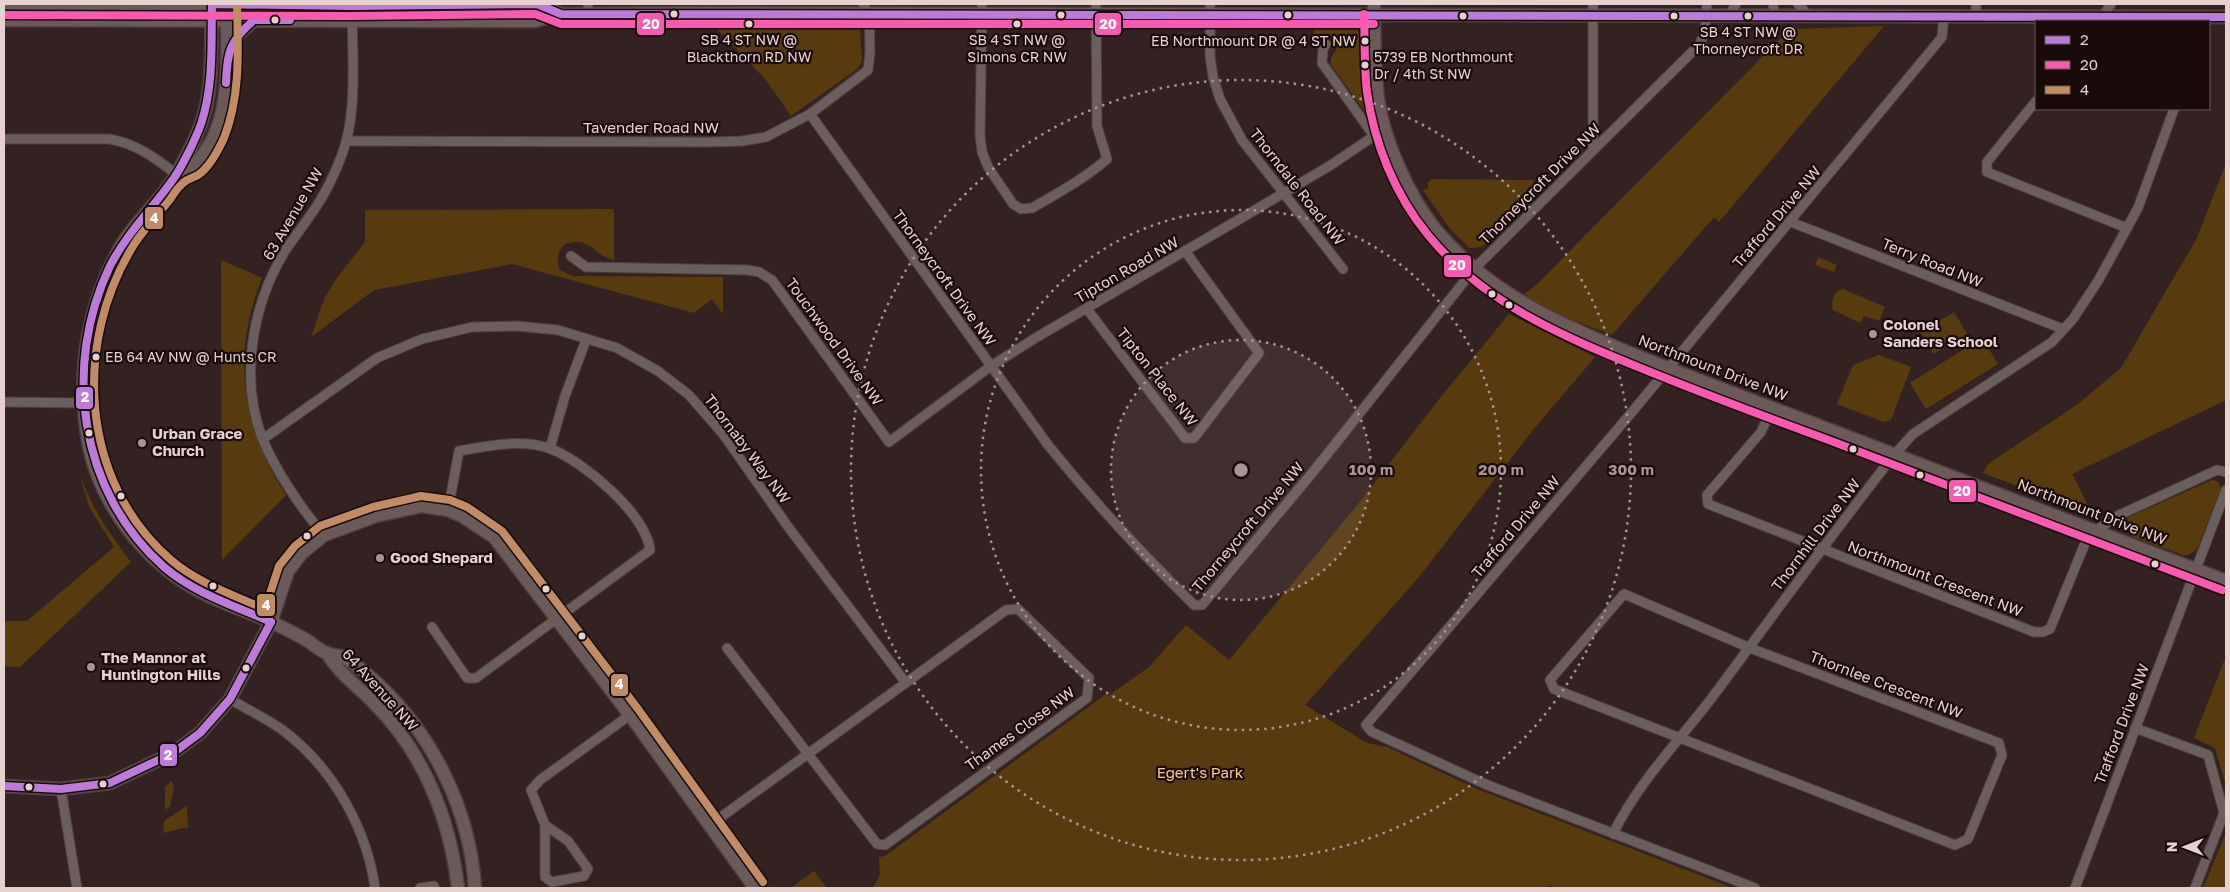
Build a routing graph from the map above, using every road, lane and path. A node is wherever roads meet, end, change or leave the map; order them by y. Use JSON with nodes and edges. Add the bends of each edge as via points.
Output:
{"nodes":[{"id":1,"x":212,"y":4,"type":"edge"},
{"id":2,"x":227,"y":4,"type":"edge"},
{"id":3,"x":1736,"y":4,"type":"edge"},
{"id":4,"x":1798,"y":4,"type":"edge"},
{"id":5,"x":2110,"y":4,"type":"edge"},
{"id":6,"x":4,"y":5,"type":"edge"},
{"id":7,"x":352,"y":6,"type":"junction"},
{"id":8,"x":712,"y":8,"type":"edge"},
{"id":9,"x":588,"y":9,"type":"edge"},
{"id":10,"x":866,"y":9,"type":"edge"},
{"id":11,"x":982,"y":9,"type":"edge"},
{"id":12,"x":1096,"y":9,"type":"edge"},
{"id":13,"x":1210,"y":9,"type":"edge"},
{"id":14,"x":1321,"y":9,"type":"edge"},
{"id":15,"x":1374,"y":9,"type":"edge"},
{"id":16,"x":1593,"y":9,"type":"edge"},
{"id":17,"x":1774,"y":9,"type":"edge"},
{"id":18,"x":1706,"y":10,"type":"edge"},
{"id":19,"x":1976,"y":10,"type":"edge"},
{"id":20,"x":561,"y":14,"type":"junction"},
{"id":21,"x":1806,"y":14,"type":"junction"},
{"id":22,"x":1729,"y":15,"type":"junction"},
{"id":23,"x":1944,"y":16,"type":"junction"},
{"id":24,"x":2226,"y":17,"type":"edge"},
{"id":25,"x":2101,"y":19,"type":"edge"},
{"id":26,"x":2202,"y":19,"type":"edge"},
{"id":27,"x":4,"y":20,"type":"edge"},
{"id":28,"x":212,"y":20,"type":"junction"},
{"id":29,"x":227,"y":20,"type":"junction"},
{"id":30,"x":254,"y":20,"type":"junction"},
{"id":31,"x":352,"y":22,"type":"junction"},
{"id":32,"x":1326,"y":44,"type":"dead end"},
{"id":33,"x":227,"y":60,"type":"junction"},
{"id":34,"x":2035,"y":102,"type":"edge"},
{"id":35,"x":2174,"y":110,"type":"edge"},
{"id":36,"x":810,"y":114,"type":"junction"},
{"id":37,"x":1380,"y":134,"type":"junction"},
{"id":38,"x":4,"y":139,"type":"edge"},
{"id":39,"x":346,"y":141,"type":"junction"},
{"id":40,"x":1593,"y":150,"type":"junction"},
{"id":41,"x":176,"y":175,"type":"junction"},
{"id":42,"x":1283,"y":192,"type":"junction"},
{"id":43,"x":1791,"y":222,"type":"junction"},
{"id":44,"x":2127,"y":228,"type":"junction"},
{"id":45,"x":1185,"y":251,"type":"junction"},
{"id":46,"x":571,"y":256,"type":"dead end"},
{"id":47,"x":1343,"y":269,"type":"dead end"},
{"id":48,"x":1474,"y":269,"type":"junction"},
{"id":49,"x":1087,"y":309,"type":"junction"},
{"id":50,"x":2063,"y":329,"type":"junction"},
{"id":51,"x":586,"y":340,"type":"junction"},
{"id":52,"x":991,"y":366,"type":"junction"},
{"id":53,"x":1667,"y":368,"type":"junction"},
{"id":54,"x":4,"y":402,"type":"edge"},
{"id":55,"x":84,"y":403,"type":"junction"},
{"id":56,"x":1772,"y":408,"type":"junction"},
{"id":57,"x":263,"y":439,"type":"junction"},
{"id":58,"x":889,"y":442,"type":"joint"},
{"id":59,"x":550,"y":448,"type":"junction"},
{"id":60,"x":1894,"y":455,"type":"junction"},
{"id":61,"x":2226,"y":472,"type":"edge"},
{"id":62,"x":2226,"y":490,"type":"edge"},
{"id":63,"x":448,"y":510,"type":"junction"},
{"id":64,"x":2096,"y":531,"type":"junction"},
{"id":65,"x":324,"y":535,"type":"junction"},
{"id":66,"x":1821,"y":549,"type":"junction"},
{"id":67,"x":2196,"y":569,"type":"junction"},
{"id":68,"x":2226,"y":581,"type":"edge"},
{"id":69,"x":556,"y":618,"type":"junction"},
{"id":70,"x":271,"y":622,"type":"junction"},
{"id":71,"x":432,"y":626,"type":"dead end"},
{"id":72,"x":727,"y":648,"type":"dead end"},
{"id":73,"x":1750,"y":648,"type":"junction"},
{"id":74,"x":327,"y":653,"type":"junction"},
{"id":75,"x":906,"y":683,"type":"junction"},
{"id":76,"x":230,"y":699,"type":"junction"},
{"id":77,"x":630,"y":715,"type":"junction"},
{"id":78,"x":2135,"y":728,"type":"junction"},
{"id":79,"x":1681,"y":738,"type":"junction"},
{"id":80,"x":807,"y":754,"type":"junction"},
{"id":81,"x":4,"y":786,"type":"edge"},
{"id":82,"x":61,"y":789,"type":"junction"},
{"id":83,"x":545,"y":825,"type":"junction"},
{"id":84,"x":710,"y":825,"type":"junction"},
{"id":85,"x":1613,"y":834,"type":"junction"},
{"id":86,"x":434,"y":886,"type":"dead end"},
{"id":87,"x":77,"y":888,"type":"edge"},
{"id":88,"x":375,"y":888,"type":"edge"},
{"id":89,"x":420,"y":888,"type":"edge"},
{"id":90,"x":458,"y":888,"type":"edge"},
{"id":91,"x":475,"y":888,"type":"edge"},
{"id":92,"x":755,"y":888,"type":"edge"},
{"id":93,"x":1755,"y":888,"type":"edge"},
{"id":94,"x":2075,"y":888,"type":"edge"},
{"id":95,"x":2195,"y":888,"type":"edge"}],
"edges":[{"from":1,"to":2,"type":"main road"},
{"from":1,"to":6,"type":"main road"},
{"from":1,"to":28,"type":"main road","name":"64 Avenue NW"},
{"from":2,"to":7,"type":"main road"},
{"from":2,"to":29,"type":"main road","name":"64 Avenue NW"},
{"from":3,"to":22,"type":"street"},
{"from":4,"to":21,"type":"street"},
{"from":5,"to":25,"type":"street"},
{"from":7,"to":20,"type":"main road","via":[[537,4]]},
{"from":7,"to":31,"type":"street","name":"63 Avenue NW"},
{"from":8,"to":9,"type":"main road"},
{"from":8,"to":10,"type":"main road"},
{"from":9,"to":20,"type":"main road"},
{"from":10,"to":11,"type":"main road"},
{"from":10,"to":36,"type":"street","name":"Tavender Road NW","via":[[870,52],[868,70]]},
{"from":11,"to":12,"type":"main road"},
{"from":11,"to":12,"type":"street","via":[[982,152],[988,167],[1013,204],[1025,210],[1070,186],[1107,159],[1097,126]]},
{"from":12,"to":13,"type":"main road"},
{"from":13,"to":14,"type":"main road"},
{"from":13,"to":42,"type":"street","name":"Thorndale Road NW","via":[[1210,56],[1220,99],[1242,140]]},
{"from":14,"to":15,"type":"main road"},
{"from":15,"to":16,"type":"main road"},
{"from":15,"to":37,"type":"main road","name":"Northmount Drive NW"},
{"from":16,"to":18,"type":"main road"},
{"from":16,"to":40,"type":"street"},
{"from":17,"to":21,"type":"main road"},
{"from":17,"to":22,"type":"main road"},
{"from":18,"to":22,"type":"main road"},
{"from":18,"to":40,"type":"street","name":"Thorneycroft Drive NW","via":[[1700,44]]},
{"from":19,"to":23,"type":"main road"},
{"from":19,"to":25,"type":"main road"},
{"from":20,"to":31,"type":"main road","via":[[535,21]]},
{"from":21,"to":23,"type":"main road"},
{"from":23,"to":43,"type":"street","name":"Trafford Drive NW","via":[[1942,37]]},
{"from":24,"to":26,"type":"main road"},
{"from":25,"to":26,"type":"main road"},
{"from":27,"to":28,"type":"main road"},
{"from":28,"to":29,"type":"main road"},
{"from":28,"to":41,"type":"main road","name":"64 Avenue NW","via":[[208,101],[201,125]]},
{"from":29,"to":30,"type":"main road"},
{"from":29,"to":33,"type":"main road","name":"64 Avenue NW"},
{"from":30,"to":31,"type":"main road"},
{"from":30,"to":33,"type":"main road","via":[[235,38]]},
{"from":31,"to":39,"type":"street","name":"63 Avenue NW","via":[[351,100]]},
{"from":32,"to":37,"type":"street","via":[[1322,49],[1322,63]]},
{"from":33,"to":41,"type":"main road","name":"64 Avenue NW","via":[[223,105],[214,134],[195,165]]},
{"from":34,"to":44,"type":"street","via":[[1987,162],[1987,172]]},
{"from":35,"to":44,"type":"street","name":"Thornhill Drive NW","via":[[2138,208]]},
{"from":36,"to":39,"type":"street","name":"Tavender Road NW","via":[[766,137],[742,141]]},
{"from":36,"to":52,"type":"street","name":"Thorneycroft Drive NW"},
{"from":37,"to":42,"type":"street","name":"Tipton Road NW"},
{"from":37,"to":48,"type":"main road","name":"Northmount Drive NW","via":[[1425,215]]},
{"from":38,"to":41,"type":"street","via":[[121,141],[154,157]]},
{"from":39,"to":57,"type":"street","name":"63 Avenue NW","via":[[317,205],[285,252],[258,314],[251,367],[255,411]]},
{"from":40,"to":48,"type":"street","name":"Thorneycroft Drive NW"},
{"from":41,"to":55,"type":"main road","name":"64 Avenue NW","via":[[124,242],[97,297],[86,343]]},
{"from":42,"to":45,"type":"street","name":"Tipton Road NW"},
{"from":42,"to":47,"type":"street","name":"Thorndale Road NW"},
{"from":43,"to":50,"type":"street","name":"Terry Road NW"},
{"from":43,"to":53,"type":"street","name":"Trafford Drive NW"},
{"from":44,"to":50,"type":"street","name":"Thornhill Drive NW","via":[[2098,282]]},
{"from":45,"to":49,"type":"street","name":"Tipton Road NW"},
{"from":45,"to":49,"type":"street","name":"Tipton Place NW","via":[[1259,353],[1194,438],[1185,438]]},
{"from":46,"to":58,"type":"street","name":"Touchwood Drive NW","via":[[586,267],[759,272],[772,280]]},
{"from":48,"to":52,"type":"street","name":"Thorneycroft Drive NW","via":[[1202,605],[1194,605],[1088,494]]},
{"from":48,"to":53,"type":"main road","name":"Northmount Drive NW","via":[[1530,308]]},
{"from":49,"to":52,"type":"street","name":"Tipton Road NW"},
{"from":50,"to":60,"type":"street","name":"Thornhill Drive NW","via":[[2052,342],[1913,434]]},
{"from":51,"to":57,"type":"street","name":"Thornaby Way NW","via":[[558,330],[516,326],[472,327],[422,339],[377,358]]},
{"from":51,"to":59,"type":"street"},
{"from":51,"to":75,"type":"street","name":"Thornaby Way NW","via":[[617,348],[658,371],[689,396],[723,434]]},
{"from":52,"to":58,"type":"street","name":"Tipton Road NW"},
{"from":53,"to":56,"type":"main road","name":"Northmount Drive NW"},
{"from":53,"to":85,"type":"street","name":"Trafford Drive NW","via":[[1366,725],[1372,732],[1485,784]]},
{"from":54,"to":55,"type":"street"},
{"from":55,"to":70,"type":"main road","name":"64 Avenue NW","via":[[87,436],[96,468],[111,502],[133,535],[165,568],[182,580],[203,593]]},
{"from":56,"to":60,"type":"main road","name":"Northmount Drive NW"},
{"from":56,"to":66,"type":"street","name":"Northmount Crescent NW","via":[[1761,432],[1707,495],[1708,504]]},
{"from":57,"to":65,"type":"street","name":"63 Avenue NW","via":[[272,459]]},
{"from":59,"to":63,"type":"street","via":[[525,444],[491,445],[459,451]]},
{"from":59,"to":69,"type":"street","via":[[584,468],[623,500],[649,540],[650,550]]},
{"from":60,"to":64,"type":"main road","name":"Northmount Drive NW"},
{"from":60,"to":66,"type":"street","name":"Thornhill Drive NW"},
{"from":61,"to":64,"type":"street","via":[[2217,470],[2117,516]]},
{"from":62,"to":67,"type":"street","name":"Trafford Drive NW"},
{"from":63,"to":65,"type":"main road","via":[[422,506],[376,516]]},
{"from":63,"to":69,"type":"main road","via":[[494,537]]},
{"from":64,"to":66,"type":"street","name":"Northmount Crescent NW","via":[[2084,542],[2050,628],[2043,632],[2034,632]]},
{"from":64,"to":67,"type":"main road","name":"Northmount Drive NW"},
{"from":65,"to":70,"type":"main road","via":[[302,553],[288,571]]},
{"from":66,"to":73,"type":"street","name":"Thornhill Drive NW"},
{"from":67,"to":68,"type":"main road","name":"Northmount Drive NW"},
{"from":67,"to":78,"type":"street","name":"Trafford Drive NW"},
{"from":69,"to":71,"type":"street","via":[[476,678],[467,678]]},
{"from":69,"to":77,"type":"main road"},
{"from":70,"to":74,"type":"main road","name":"64 Avenue NW"},
{"from":70,"to":76,"type":"main road"},
{"from":72,"to":80,"type":"street"},
{"from":73,"to":79,"type":"street","name":"Thornhill Drive NW"},
{"from":73,"to":79,"type":"street","name":"Thornlee Crescent NW","via":[[1624,594],[1550,680],[1554,689]]},
{"from":73,"to":79,"type":"street","name":"Thornlee Crescent NW","via":[[1999,743],[2002,755],[1968,839],[1955,845]]},
{"from":74,"to":90,"type":"main road","name":"64 Avenue NW","via":[[335,668],[375,703],[396,729],[429,780],[449,833]]},
{"from":74,"to":91,"type":"main road","name":"64 Avenue NW","via":[[343,658],[368,675],[420,732],[449,784],[461,815]]},
{"from":75,"to":80,"type":"street","name":"Thames Close NW"},
{"from":75,"to":80,"type":"street","name":"Thames Close NW","via":[[1006,610],[1018,609],[1090,678],[1087,698],[885,845],[877,844]]},
{"from":76,"to":82,"type":"main road","via":[[200,733],[166,757],[110,783]]},
{"from":76,"to":88,"type":"street","via":[[288,735],[319,765],[347,803],[365,849]]},
{"from":77,"to":83,"type":"street","via":[[530,790]]},
{"from":77,"to":84,"type":"main road"},
{"from":78,"to":94,"type":"street","name":"Trafford Drive NW"},
{"from":78,"to":95,"type":"street","via":[[2208,755],[2224,813]]},
{"from":79,"to":85,"type":"street","name":"Thornhill Drive NW","via":[[1642,787]]},
{"from":80,"to":84,"type":"street","name":"Thames Close NW"},
{"from":81,"to":82,"type":"main road"},
{"from":82,"to":87,"type":"street"},
{"from":83,"to":83,"type":"street","via":[[545,877],[552,882],[584,876],[588,869],[568,841]]},
{"from":84,"to":92,"type":"main road"},
{"from":85,"to":93,"type":"street","name":"Trafford Drive NW"},
{"from":86,"to":89,"type":"street"}]}
